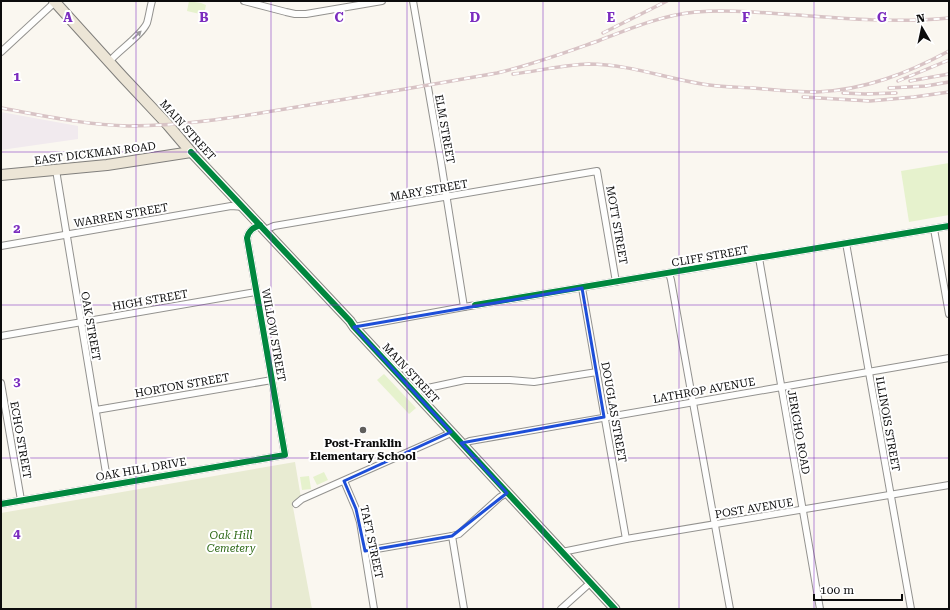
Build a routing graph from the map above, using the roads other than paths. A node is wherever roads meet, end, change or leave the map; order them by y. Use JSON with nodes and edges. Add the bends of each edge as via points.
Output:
{"nodes":[{"id":1,"x":152,"y":1,"type":"edge"},
{"id":2,"x":244,"y":1,"type":"edge"},
{"id":3,"x":382,"y":1,"type":"edge"},
{"id":4,"x":413,"y":1,"type":"edge"},
{"id":5,"x":55,"y":2,"type":"edge"},
{"id":6,"x":1,"y":52,"type":"edge"},
{"id":7,"x":109,"y":62,"type":"junction"},
{"id":8,"x":191,"y":152,"type":"junction"},
{"id":9,"x":56,"y":170,"type":"junction"},
{"id":10,"x":597,"y":172,"type":"joint"},
{"id":11,"x":1,"y":175,"type":"edge"},
{"id":12,"x":446,"y":197,"type":"junction"},
{"id":13,"x":244,"y":208,"type":"junction"},
{"id":14,"x":949,"y":226,"type":"edge"},
{"id":15,"x":262,"y":228,"type":"junction"},
{"id":16,"x":934,"y":229,"type":"junction"},
{"id":17,"x":66,"y":235,"type":"junction"},
{"id":18,"x":846,"y":243,"type":"junction"},
{"id":19,"x":1,"y":246,"type":"edge"},
{"id":20,"x":759,"y":258,"type":"junction"},
{"id":21,"x":669,"y":273,"type":"junction"},
{"id":22,"x":616,"y":282,"type":"junction"},
{"id":23,"x":582,"y":288,"type":"junction"},
{"id":24,"x":256,"y":292,"type":"junction"},
{"id":25,"x":464,"y":307,"type":"junction"},
{"id":26,"x":949,"y":314,"type":"edge"},
{"id":27,"x":80,"y":322,"type":"junction"},
{"id":28,"x":354,"y":327,"type":"junction"},
{"id":29,"x":1,"y":336,"type":"edge"},
{"id":30,"x":949,"y":358,"type":"edge"},
{"id":31,"x":597,"y":372,"type":"junction"},
{"id":32,"x":869,"y":372,"type":"junction"},
{"id":33,"x":272,"y":380,"type":"junction"},
{"id":34,"x":1,"y":383,"type":"edge"},
{"id":35,"x":781,"y":387,"type":"junction"},
{"id":36,"x":415,"y":392,"type":"junction"},
{"id":37,"x":693,"y":402,"type":"junction"},
{"id":38,"x":96,"y":410,"type":"junction"},
{"id":39,"x":604,"y":417,"type":"junction"},
{"id":40,"x":452,"y":433,"type":"junction"},
{"id":41,"x":463,"y":444,"type":"junction"},
{"id":42,"x":285,"y":455,"type":"joint"},
{"id":43,"x":344,"y":481,"type":"junction"},
{"id":44,"x":108,"y":485,"type":"junction"},
{"id":45,"x":949,"y":485,"type":"edge"},
{"id":46,"x":506,"y":493,"type":"junction"},
{"id":47,"x":891,"y":495,"type":"junction"},
{"id":48,"x":21,"y":500,"type":"junction"},
{"id":49,"x":1,"y":504,"type":"edge"},
{"id":50,"x":296,"y":504,"type":"dead end"},
{"id":51,"x":803,"y":510,"type":"junction"},
{"id":52,"x":715,"y":524,"type":"junction"},
{"id":53,"x":452,"y":536,"type":"junction"},
{"id":54,"x":626,"y":539,"type":"junction"},
{"id":55,"x":365,"y":551,"type":"junction"},
{"id":56,"x":562,"y":552,"type":"junction"},
{"id":57,"x":590,"y":582,"type":"junction"},
{"id":58,"x":374,"y":609,"type":"edge"},
{"id":59,"x":464,"y":609,"type":"edge"},
{"id":60,"x":561,"y":609,"type":"edge"},
{"id":61,"x":614,"y":609,"type":"edge"},
{"id":62,"x":730,"y":609,"type":"edge"},
{"id":63,"x":820,"y":609,"type":"edge"},
{"id":64,"x":911,"y":609,"type":"edge"}],
"edges":[{"from":7,"to":1,"type":"street","one_way":true,"via":[[143,29]]},
{"from":2,"to":3,"type":"street","via":[[295,14]]},
{"from":4,"to":12,"type":"street","name":"ELM STREET"},
{"from":5,"to":6,"type":"street"},
{"from":5,"to":7,"type":"main road","name":"MAIN STREET"},
{"from":7,"to":8,"type":"main road","name":"MAIN STREET"},
{"from":8,"to":9,"type":"main road","name":"EAST DICKMAN ROAD"},
{"from":8,"to":13,"type":"street","name":"MAIN STREET"},
{"from":9,"to":11,"type":"main road","name":"EAST DICKMAN ROAD"},
{"from":9,"to":17,"type":"street","name":"OAK STREET"},
{"from":10,"to":12,"type":"street","name":"MARY STREET"},
{"from":10,"to":22,"type":"street","name":"MOTT STREET"},
{"from":12,"to":15,"type":"street","name":"MARY STREET"},
{"from":12,"to":25,"type":"street","name":"ELM STREET"},
{"from":13,"to":15,"type":"street","name":"MAIN STREET"},
{"from":13,"to":17,"type":"street","name":"WARREN STREET","via":[[231,206]]},
{"from":14,"to":16,"type":"street","name":"CLIFF STREET"},
{"from":15,"to":24,"type":"street","name":"WILLOW STREET","via":[[252,228],[247,238]]},
{"from":15,"to":28,"type":"street","name":"MAIN STREET"},
{"from":16,"to":18,"type":"street","name":"CLIFF STREET"},
{"from":16,"to":26,"type":"street"},
{"from":17,"to":19,"type":"street","name":"WARREN STREET"},
{"from":17,"to":27,"type":"street","name":"OAK STREET"},
{"from":18,"to":20,"type":"street","name":"CLIFF STREET"},
{"from":18,"to":32,"type":"street","name":"ILLINOIS STREET"},
{"from":20,"to":21,"type":"street","name":"CLIFF STREET"},
{"from":20,"to":35,"type":"street","name":"JERICHO ROAD"},
{"from":21,"to":22,"type":"street","name":"CLIFF STREET"},
{"from":21,"to":37,"type":"street"},
{"from":22,"to":23,"type":"street","name":"CLIFF STREET"},
{"from":23,"to":25,"type":"street","name":"CLIFF STREET"},
{"from":23,"to":31,"type":"street","name":"DOUGLAS STREET"},
{"from":24,"to":27,"type":"street","name":"HIGH STREET"},
{"from":24,"to":33,"type":"street","name":"WILLOW STREET"},
{"from":25,"to":28,"type":"street","name":"CLIFF STREET"},
{"from":27,"to":29,"type":"street","name":"HIGH STREET"},
{"from":27,"to":38,"type":"street","name":"OAK STREET"},
{"from":28,"to":36,"type":"street","name":"MAIN STREET"},
{"from":30,"to":32,"type":"street","name":"LATHROP AVENUE"},
{"from":31,"to":36,"type":"street","via":[[534,382],[460,381]]},
{"from":31,"to":39,"type":"street","name":"DOUGLAS STREET"},
{"from":32,"to":35,"type":"street","name":"LATHROP AVENUE"},
{"from":32,"to":47,"type":"street","name":"ILLINOIS STREET"},
{"from":33,"to":38,"type":"street","name":"HORTON STREET"},
{"from":33,"to":42,"type":"street","name":"WILLOW STREET"},
{"from":34,"to":48,"type":"street","name":"ECHO STREET"},
{"from":35,"to":37,"type":"street","name":"LATHROP AVENUE"},
{"from":35,"to":51,"type":"street","name":"JERICHO ROAD"},
{"from":36,"to":40,"type":"street","name":"MAIN STREET"},
{"from":37,"to":39,"type":"street","name":"LATHROP AVENUE"},
{"from":37,"to":52,"type":"street"},
{"from":38,"to":44,"type":"street","name":"OAK STREET"},
{"from":39,"to":41,"type":"street","name":"LATHROP AVENUE"},
{"from":39,"to":54,"type":"street","name":"DOUGLAS STREET"},
{"from":40,"to":41,"type":"street","name":"MAIN STREET"},
{"from":40,"to":43,"type":"street"},
{"from":41,"to":46,"type":"street","name":"MAIN STREET"},
{"from":42,"to":44,"type":"street","name":"OAK HILL DRIVE"},
{"from":43,"to":50,"type":"street"},
{"from":43,"to":55,"type":"street","name":"TAFT STREET","via":[[356,509]]},
{"from":44,"to":48,"type":"street","name":"OAK HILL DRIVE"},
{"from":45,"to":47,"type":"street","name":"POST AVENUE"},
{"from":46,"to":53,"type":"street","via":[[459,534]]},
{"from":46,"to":56,"type":"street","name":"MAIN STREET"},
{"from":47,"to":51,"type":"street","name":"POST AVENUE"},
{"from":47,"to":64,"type":"street","name":"ILLINOIS STREET"},
{"from":48,"to":49,"type":"street","name":"OAK HILL DRIVE"},
{"from":51,"to":52,"type":"street","name":"POST AVENUE"},
{"from":51,"to":63,"type":"street","name":"JERICHO ROAD"},
{"from":52,"to":54,"type":"street","name":"POST AVENUE"},
{"from":52,"to":62,"type":"street"},
{"from":53,"to":55,"type":"street"},
{"from":53,"to":59,"type":"street"},
{"from":54,"to":56,"type":"street","name":"POST AVENUE"},
{"from":55,"to":58,"type":"street","name":"TAFT STREET"},
{"from":56,"to":57,"type":"street","name":"MAIN STREET"},
{"from":57,"to":60,"type":"street"},
{"from":57,"to":61,"type":"street","name":"MAIN STREET"}]}
